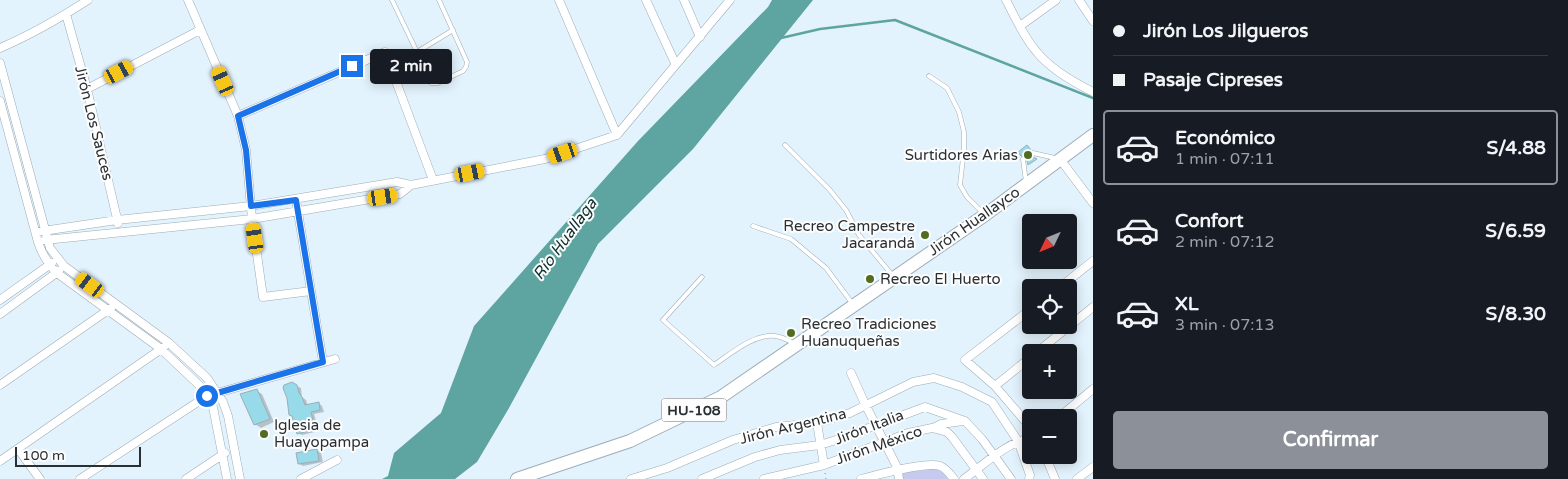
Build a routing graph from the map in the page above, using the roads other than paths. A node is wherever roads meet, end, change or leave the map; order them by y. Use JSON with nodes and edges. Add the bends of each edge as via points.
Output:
{"nodes":[{"id":1,"x":88,"y":0,"type":"edge"},
{"id":2,"x":188,"y":0,"type":"edge"},
{"id":3,"x":392,"y":0,"type":"edge"},
{"id":4,"x":439,"y":0,"type":"edge"},
{"id":5,"x":559,"y":0,"type":"edge"},
{"id":6,"x":646,"y":0,"type":"edge"},
{"id":7,"x":684,"y":0,"type":"edge"},
{"id":8,"x":730,"y":0,"type":"edge"},
{"id":9,"x":1006,"y":0,"type":"edge"},
{"id":10,"x":1056,"y":0,"type":"edge"},
{"id":11,"x":1079,"y":0,"type":"edge"},
{"id":12,"x":66,"y":14,"type":"junction"},
{"id":13,"x":1093,"y":21,"type":"edge"},
{"id":14,"x":1020,"y":26,"type":"junction"},
{"id":15,"x":200,"y":30,"type":"junction"},
{"id":16,"x":453,"y":30,"type":"junction"},
{"id":17,"x":700,"y":37,"type":"junction"},
{"id":18,"x":0,"y":48,"type":"edge"},
{"id":19,"x":417,"y":52,"type":"junction"},
{"id":20,"x":0,"y":63,"type":"edge"},
{"id":21,"x":675,"y":63,"type":"junction"},
{"id":22,"x":929,"y":76,"type":"dead end"},
{"id":23,"x":87,"y":89,"type":"junction"},
{"id":24,"x":1093,"y":92,"type":"edge"},
{"id":25,"x":0,"y":101,"type":"edge"},
{"id":26,"x":238,"y":116,"type":"junction"},
{"id":27,"x":617,"y":135,"type":"junction"},
{"id":28,"x":1093,"y":135,"type":"edge"},
{"id":29,"x":785,"y":145,"type":"dead end"},
{"id":30,"x":1033,"y":152,"type":"dead end"},
{"id":31,"x":1024,"y":159,"type":"dead end"},
{"id":32,"x":1060,"y":160,"type":"junction"},
{"id":33,"x":433,"y":180,"type":"junction"},
{"id":34,"x":411,"y":185,"type":"junction"},
{"id":35,"x":1026,"y":185,"type":"junction"},
{"id":36,"x":296,"y":200,"type":"junction"},
{"id":37,"x":1093,"y":203,"type":"edge"},
{"id":38,"x":251,"y":206,"type":"junction"},
{"id":39,"x":297,"y":211,"type":"junction"},
{"id":40,"x":985,"y":214,"type":"junction"},
{"id":41,"x":252,"y":218,"type":"junction"},
{"id":42,"x":117,"y":220,"type":"junction"},
{"id":43,"x":753,"y":226,"type":"dead end"},
{"id":44,"x":46,"y":231,"type":"junction"},
{"id":45,"x":36,"y":232,"type":"junction"},
{"id":46,"x":120,"y":232,"type":"junction"},
{"id":47,"x":48,"y":240,"type":"junction"},
{"id":48,"x":38,"y":242,"type":"junction"},
{"id":49,"x":57,"y":258,"type":"junction"},
{"id":50,"x":1093,"y":261,"type":"edge"},
{"id":51,"x":49,"y":265,"type":"junction"},
{"id":52,"x":64,"y":266,"type":"junction"},
{"id":53,"x":57,"y":273,"type":"junction"},
{"id":54,"x":702,"y":277,"type":"dead end"},
{"id":55,"x":894,"y":278,"type":"junction"},
{"id":56,"x":1070,"y":279,"type":"edge"},
{"id":57,"x":311,"y":291,"type":"junction"},
{"id":58,"x":0,"y":300,"type":"edge"},
{"id":59,"x":116,"y":304,"type":"junction"},
{"id":60,"x":853,"y":305,"type":"junction"},
{"id":61,"x":1093,"y":307,"type":"edge"},
{"id":62,"x":107,"y":310,"type":"junction"},
{"id":63,"x":0,"y":314,"type":"edge"},
{"id":64,"x":1022,"y":316,"type":"edge"},
{"id":65,"x":170,"y":344,"type":"junction"},
{"id":66,"x":799,"y":344,"type":"junction"},
{"id":67,"x":1047,"y":344,"type":"edge"},
{"id":68,"x":160,"y":350,"type":"junction"},
{"id":69,"x":335,"y":359,"type":"dead end"},
{"id":70,"x":323,"y":362,"type":"junction"},
{"id":71,"x":1022,"y":364,"type":"edge"},
{"id":72,"x":851,"y":373,"type":"dead end"},
{"id":73,"x":0,"y":385,"type":"edge"},
{"id":74,"x":995,"y":386,"type":"junction"},
{"id":75,"x":1093,"y":389,"type":"edge"},
{"id":76,"x":217,"y":393,"type":"junction"},
{"id":77,"x":207,"y":396,"type":"junction"},
{"id":78,"x":865,"y":404,"type":"junction"},
{"id":79,"x":1069,"y":409,"type":"edge"},
{"id":80,"x":1022,"y":418,"type":"edge"},
{"id":81,"x":965,"y":421,"type":"junction"},
{"id":82,"x":817,"y":423,"type":"junction"},
{"id":83,"x":875,"y":424,"type":"junction"},
{"id":84,"x":932,"y":428,"type":"junction"},
{"id":85,"x":1022,"y":440,"type":"edge"},
{"id":86,"x":1019,"y":441,"type":"junction"},
{"id":87,"x":885,"y":443,"type":"junction"},
{"id":88,"x":820,"y":445,"type":"junction"},
{"id":89,"x":233,"y":447,"type":"junction"},
{"id":90,"x":18,"y":449,"type":"junction"},
{"id":91,"x":223,"y":454,"type":"junction"},
{"id":92,"x":994,"y":456,"type":"junction"},
{"id":93,"x":337,"y":460,"type":"dead end"},
{"id":94,"x":0,"y":461,"type":"edge"},
{"id":95,"x":824,"y":464,"type":"junction"},
{"id":96,"x":1049,"y":464,"type":"edge"},
{"id":97,"x":1093,"y":467,"type":"edge"},
{"id":98,"x":667,"y":468,"type":"junction"},
{"id":99,"x":977,"y":470,"type":"junction"},
{"id":100,"x":898,"y":475,"type":"edge"},
{"id":101,"x":40,"y":479,"type":"edge"},
{"id":102,"x":80,"y":479,"type":"edge"},
{"id":103,"x":186,"y":479,"type":"edge"},
{"id":104,"x":227,"y":479,"type":"edge"},
{"id":105,"x":240,"y":479,"type":"edge"},
{"id":106,"x":301,"y":479,"type":"edge"},
{"id":107,"x":517,"y":479,"type":"edge"},
{"id":108,"x":631,"y":479,"type":"edge"},
{"id":109,"x":652,"y":479,"type":"edge"},
{"id":110,"x":702,"y":479,"type":"edge"},
{"id":111,"x":764,"y":479,"type":"edge"},
{"id":112,"x":861,"y":479,"type":"edge"},
{"id":113,"x":954,"y":479,"type":"edge"},
{"id":114,"x":964,"y":479,"type":"edge"},
{"id":115,"x":983,"y":479,"type":"edge"},
{"id":116,"x":1011,"y":479,"type":"edge"},
{"id":117,"x":1029,"y":479,"type":"edge"},
{"id":118,"x":1055,"y":479,"type":"edge"},
{"id":119,"x":1077,"y":479,"type":"edge"}],
"edges":[{"from":1,"to":12,"type":"street"},
{"from":2,"to":15,"type":"street"},
{"from":3,"to":19,"type":"lane"},
{"from":4,"to":16,"type":"lane"},
{"from":5,"to":27,"type":"street"},
{"from":6,"to":21,"type":"street"},
{"from":7,"to":17,"type":"street"},
{"from":8,"to":17,"type":"street"},
{"from":9,"to":14,"type":"street"},
{"from":10,"to":14,"type":"street"},
{"from":11,"to":13,"type":"street"},
{"from":12,"to":18,"type":"street"},
{"from":12,"to":23,"type":"street","name":"Jirón Los Sauces"},
{"from":14,"to":24,"type":"street","via":[[1036,51],[1052,66]]},
{"from":15,"to":23,"type":"street"},
{"from":15,"to":26,"type":"street"},
{"from":16,"to":19,"type":"lane"},
{"from":16,"to":19,"type":"lane","via":[[467,62],[463,72],[438,83],[431,82],[426,79]]},
{"from":17,"to":21,"type":"street"},
{"from":20,"to":44,"type":"street"},
{"from":21,"to":27,"type":"street"},
{"from":22,"to":40,"type":"lane","via":[[947,88],[959,112],[964,132],[960,185],[967,197]]},
{"from":23,"to":42,"type":"street","name":"Jirón Los Sauces"},
{"from":25,"to":45,"type":"street"},
{"from":26,"to":33,"type":"street","via":[[385,52]]},
{"from":26,"to":38,"type":"street","via":[[246,150]]},
{"from":27,"to":33,"type":"street","via":[[545,159]]},
{"from":28,"to":32,"type":"main road","name":"Jirón Huallayco","number":"HU-108"},
{"from":29,"to":55,"type":"lane","via":[[829,189],[846,210],[859,235]]},
{"from":30,"to":32,"type":"lane"},
{"from":31,"to":35,"type":"lane"},
{"from":32,"to":35,"type":"main road","name":"Jirón Huallayco","number":"HU-108"},
{"from":32,"to":37,"type":"street"},
{"from":33,"to":34,"type":"street"},
{"from":34,"to":36,"type":"street","via":[[397,182]]},
{"from":34,"to":39,"type":"street","via":[[400,194]]},
{"from":35,"to":40,"type":"main road","name":"Jirón Huallayco","number":"HU-108"},
{"from":36,"to":38,"type":"street"},
{"from":36,"to":39,"type":"street"},
{"from":38,"to":41,"type":"street"},
{"from":38,"to":42,"type":"street"},
{"from":39,"to":41,"type":"street"},
{"from":39,"to":57,"type":"street"},
{"from":40,"to":55,"type":"main road","name":"Jirón Huallayco","number":"HU-108"},
{"from":41,"to":46,"type":"street"},
{"from":41,"to":57,"type":"street","via":[[263,297]]},
{"from":42,"to":44,"type":"street"},
{"from":42,"to":46,"type":"street","name":"Jirón Los Sauces"},
{"from":43,"to":60,"type":"lane","via":[[791,239],[826,268]]},
{"from":44,"to":45,"type":"street"},
{"from":44,"to":47,"type":"street"},
{"from":45,"to":48,"type":"street"},
{"from":46,"to":47,"type":"street"},
{"from":47,"to":48,"type":"street"},
{"from":47,"to":49,"type":"street"},
{"from":48,"to":51,"type":"street"},
{"from":49,"to":51,"type":"street"},
{"from":49,"to":52,"type":"street"},
{"from":50,"to":56,"type":"street"},
{"from":51,"to":53,"type":"street"},
{"from":51,"to":58,"type":"street"},
{"from":52,"to":53,"type":"street"},
{"from":52,"to":59,"type":"street"},
{"from":53,"to":62,"type":"street"},
{"from":53,"to":63,"type":"street"},
{"from":54,"to":66,"type":"lane","via":[[663,320],[714,365],[752,340],[766,336],[777,336]]},
{"from":55,"to":60,"type":"main road","name":"Jirón Huallayco","number":"HU-108"},
{"from":57,"to":70,"type":"street"},
{"from":59,"to":62,"type":"street"},
{"from":59,"to":65,"type":"street"},
{"from":60,"to":66,"type":"main road","number":"HU-108"},
{"from":61,"to":67,"type":"street"},
{"from":62,"to":68,"type":"street"},
{"from":62,"to":73,"type":"street"},
{"from":64,"to":74,"type":"street","via":[[965,360]]},
{"from":65,"to":68,"type":"street"},
{"from":65,"to":76,"type":"street","via":[[207,378]]},
{"from":66,"to":107,"type":"main road","number":"HU-108","via":[[721,397],[630,442]]},
{"from":68,"to":77,"type":"street"},
{"from":68,"to":90,"type":"street"},
{"from":69,"to":70,"type":"street"},
{"from":70,"to":76,"type":"street"},
{"from":71,"to":74,"type":"street"},
{"from":72,"to":78,"type":"street"},
{"from":74,"to":80,"type":"street"},
{"from":75,"to":79,"type":"street"},
{"from":76,"to":77,"type":"street"},
{"from":76,"to":89,"type":"street","via":[[228,416]]},
{"from":77,"to":91,"type":"street","via":[[213,408]]},
{"from":77,"to":102,"type":"street"},
{"from":78,"to":82,"type":"street","name":"Jirón Argentina","via":[[850,413]]},
{"from":78,"to":83,"type":"street"},
{"from":78,"to":86,"type":"street","name":"Jirón Argentina","via":[[913,382],[934,378],[992,402]]},
{"from":81,"to":83,"type":"street","name":"Jirón Italia","via":[[925,407]]},
{"from":81,"to":84,"type":"street"},
{"from":81,"to":92,"type":"street","name":"Jirón Italia"},
{"from":82,"to":88,"type":"street"},
{"from":82,"to":98,"type":"street","name":"Jirón Argentina","via":[[776,427],[733,440]]},
{"from":83,"to":87,"type":"street"},
{"from":83,"to":88,"type":"street","name":"Jirón Italia"},
{"from":84,"to":87,"type":"street","name":"Jirón México","via":[[908,433]]},
{"from":84,"to":99,"type":"street","name":"Jirón México","via":[[947,432]]},
{"from":85,"to":86,"type":"street"},
{"from":86,"to":92,"type":"street"},
{"from":86,"to":117,"type":"street","name":"Jirón Argentina"},
{"from":87,"to":95,"type":"street","name":"Jirón México"},
{"from":87,"to":100,"type":"street"},
{"from":88,"to":95,"type":"street"},
{"from":88,"to":110,"type":"street","name":"Jirón Italia","via":[[755,457]]},
{"from":89,"to":91,"type":"street"},
{"from":89,"to":105,"type":"street"},
{"from":90,"to":94,"type":"street"},
{"from":90,"to":101,"type":"street"},
{"from":91,"to":103,"type":"street"},
{"from":91,"to":104,"type":"street"},
{"from":92,"to":99,"type":"street"},
{"from":92,"to":116,"type":"street","name":"Jirón Italia"},
{"from":93,"to":106,"type":"street"},
{"from":95,"to":111,"type":"street","name":"Jirón México"},
{"from":96,"to":118,"type":"street"},
{"from":97,"to":119,"type":"street"},
{"from":98,"to":108,"type":"street","name":"Jirón Argentina"},
{"from":98,"to":109,"type":"street"},
{"from":99,"to":114,"type":"street"},
{"from":99,"to":115,"type":"street","name":"Jirón México"},
{"from":100,"to":112,"type":"street"},
{"from":100,"to":113,"type":"street","via":[[933,464],[941,466]]}]}
